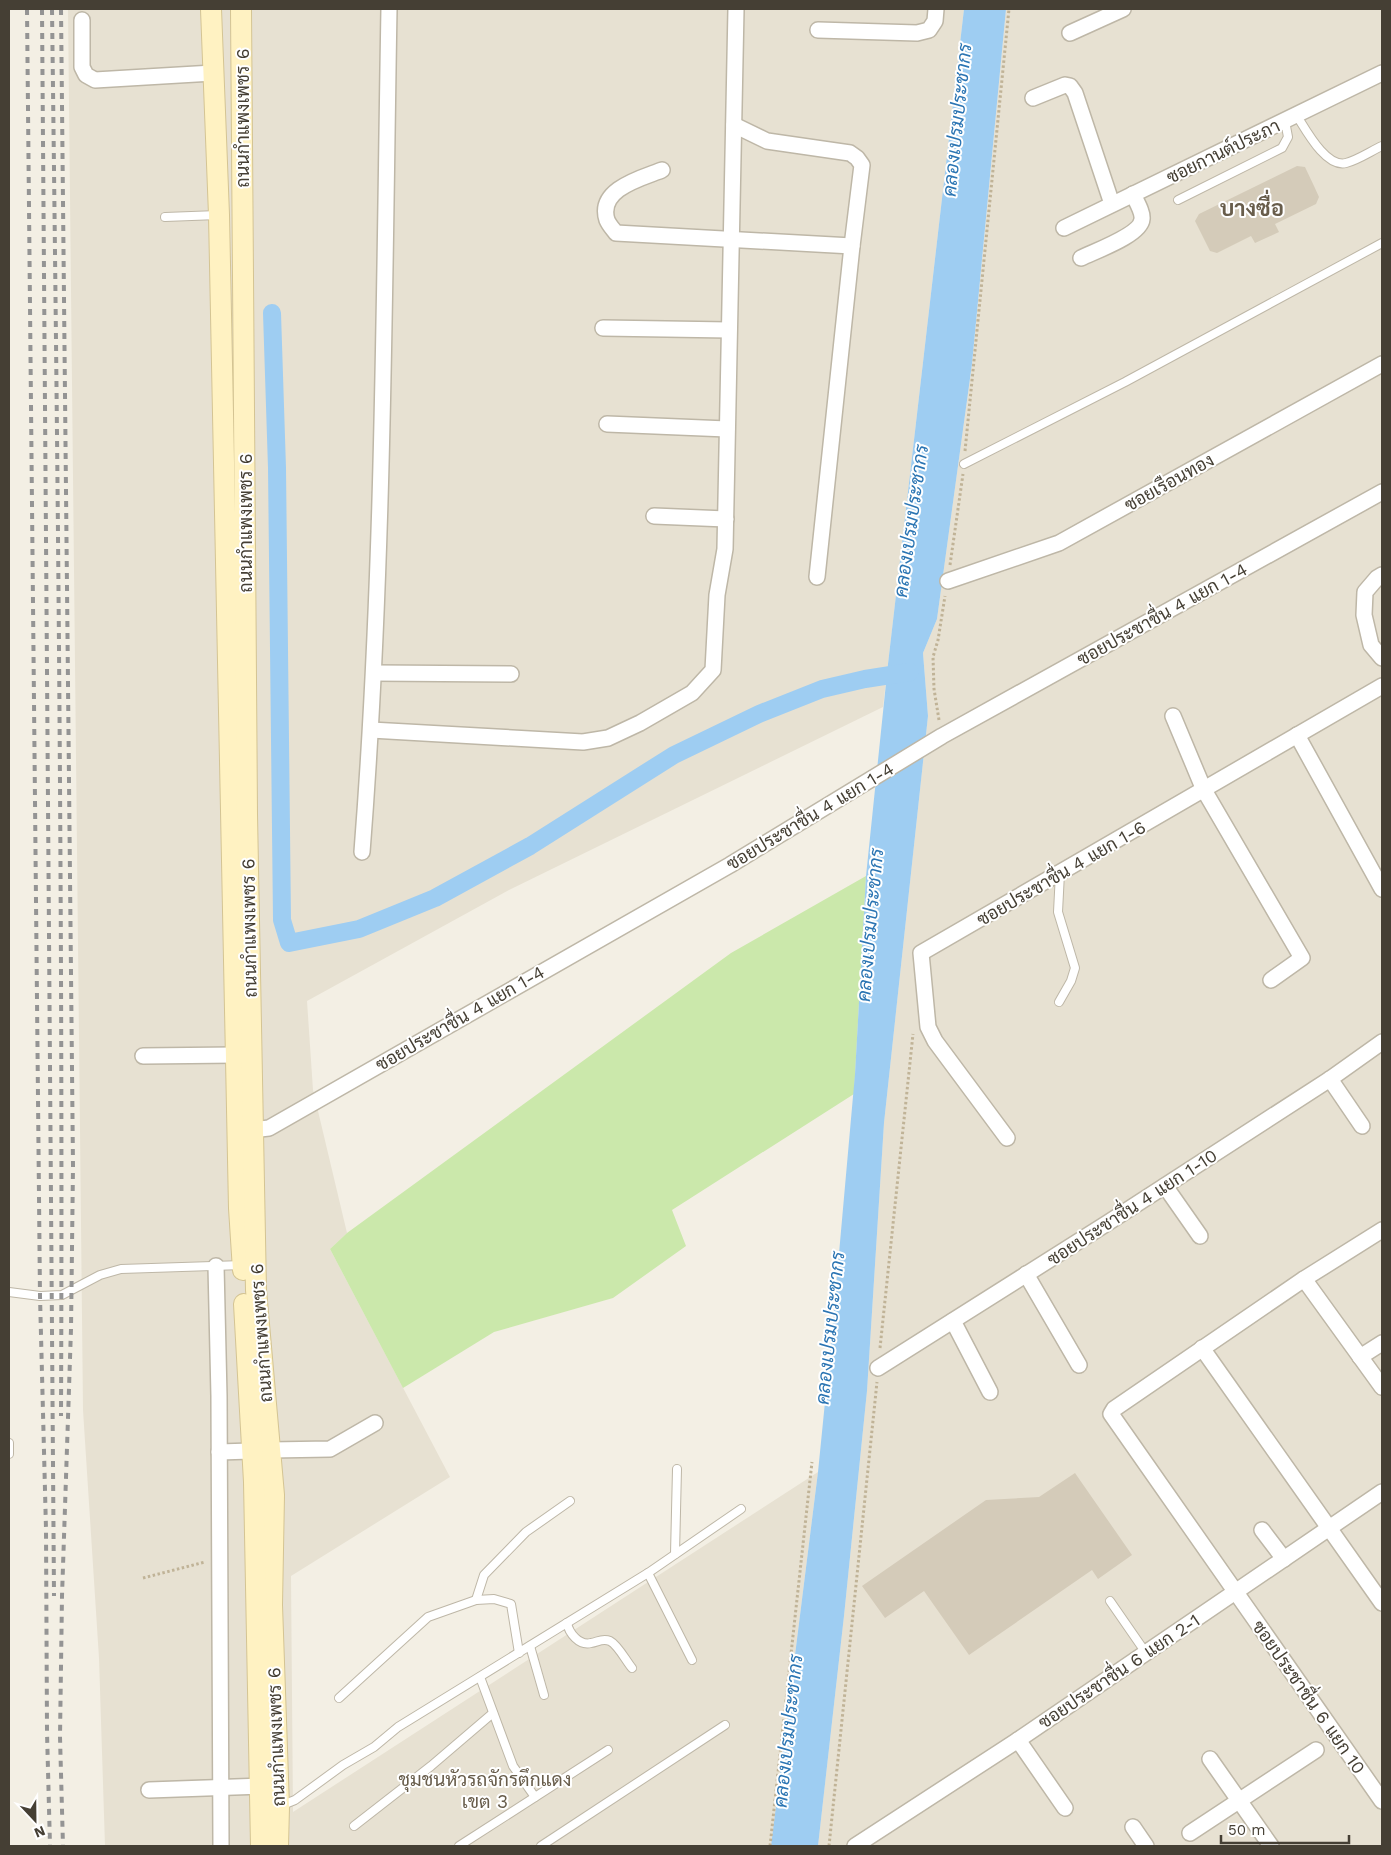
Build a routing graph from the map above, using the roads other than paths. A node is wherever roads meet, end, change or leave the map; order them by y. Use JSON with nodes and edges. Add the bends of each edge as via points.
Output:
{"nodes":[{"id":1,"x":212,"y":9,"type":"edge"},
{"id":2,"x":241,"y":9,"type":"edge"},
{"id":3,"x":388,"y":9,"type":"edge"},
{"id":4,"x":736,"y":9,"type":"edge"},
{"id":5,"x":936,"y":9,"type":"edge"},
{"id":6,"x":1123,"y":9,"type":"edge"},
{"id":7,"x":82,"y":20,"type":"dead end"},
{"id":8,"x":818,"y":30,"type":"dead end"},
{"id":9,"x":1070,"y":33,"type":"dead end"},
{"id":10,"x":213,"y":73,"type":"junction"},
{"id":11,"x":1382,"y":74,"type":"edge"},
{"id":12,"x":1033,"y":98,"type":"dead end"},
{"id":13,"x":1291,"y":118,"type":"junction"},
{"id":14,"x":734,"y":125,"type":"junction"},
{"id":15,"x":1382,"y":146,"type":"edge"},
{"id":16,"x":662,"y":170,"type":"dead end"},
{"id":17,"x":1133,"y":194,"type":"junction"},
{"id":18,"x":1178,"y":200,"type":"dead end"},
{"id":19,"x":1112,"y":204,"type":"junction"},
{"id":20,"x":219,"y":215,"type":"junction"},
{"id":21,"x":165,"y":217,"type":"dead end"},
{"id":22,"x":1064,"y":228,"type":"dead end"},
{"id":23,"x":732,"y":239,"type":"junction"},
{"id":24,"x":1382,"y":243,"type":"edge"},
{"id":25,"x":852,"y":246,"type":"junction"},
{"id":26,"x":1081,"y":258,"type":"dead end"},
{"id":27,"x":602,"y":328,"type":"dead end"},
{"id":28,"x":729,"y":330,"type":"junction"},
{"id":29,"x":1382,"y":364,"type":"edge"},
{"id":30,"x":607,"y":424,"type":"dead end"},
{"id":31,"x":727,"y":429,"type":"junction"},
{"id":32,"x":964,"y":464,"type":"road end"},
{"id":33,"x":1382,"y":492,"type":"edge"},
{"id":34,"x":654,"y":516,"type":"dead end"},
{"id":35,"x":726,"y":519,"type":"junction"},
{"id":36,"x":1382,"y":575,"type":"edge"},
{"id":37,"x":817,"y":577,"type":"dead end"},
{"id":38,"x":948,"y":581,"type":"road end"},
{"id":39,"x":1382,"y":658,"type":"edge"},
{"id":40,"x":374,"y":673,"type":"junction"},
{"id":41,"x":511,"y":674,"type":"dead end"},
{"id":42,"x":1381,"y":690,"type":"edge"},
{"id":43,"x":1173,"y":716,"type":"dead end"},
{"id":44,"x":371,"y":730,"type":"junction"},
{"id":45,"x":1297,"y":735,"type":"junction"},
{"id":46,"x":1204,"y":790,"type":"junction"},
{"id":47,"x":362,"y":852,"type":"dead end"},
{"id":48,"x":1060,"y":873,"type":"junction"},
{"id":49,"x":1382,"y":889,"type":"edge"},
{"id":50,"x":1271,"y":980,"type":"dead end"},
{"id":51,"x":1059,"y":1002,"type":"dead end"},
{"id":52,"x":1382,"y":1042,"type":"edge"},
{"id":53,"x":236,"y":1055,"type":"junction"},
{"id":54,"x":143,"y":1056,"type":"dead end"},
{"id":55,"x":1330,"y":1079,"type":"junction"},
{"id":56,"x":1362,"y":1126,"type":"dead end"},
{"id":57,"x":245,"y":1131,"type":"junction"},
{"id":58,"x":1007,"y":1138,"type":"dead end"},
{"id":59,"x":1165,"y":1186,"type":"junction"},
{"id":60,"x":1382,"y":1230,"type":"edge"},
{"id":61,"x":1200,"y":1236,"type":"dead end"},
{"id":62,"x":243,"y":1265,"type":"junction"},
{"id":63,"x":216,"y":1266,"type":"junction"},
{"id":64,"x":1026,"y":1274,"type":"junction"},
{"id":65,"x":1304,"y":1279,"type":"junction"},
{"id":66,"x":9,"y":1292,"type":"edge"},
{"id":67,"x":953,"y":1321,"type":"junction"},
{"id":68,"x":1382,"y":1344,"type":"edge"},
{"id":69,"x":1202,"y":1348,"type":"junction"},
{"id":70,"x":1360,"y":1357,"type":"junction"},
{"id":71,"x":1080,"y":1365,"type":"dead end"},
{"id":72,"x":878,"y":1368,"type":"road end"},
{"id":73,"x":1382,"y":1387,"type":"edge"},
{"id":74,"x":990,"y":1392,"type":"dead end"},
{"id":75,"x":375,"y":1423,"type":"dead end"},
{"id":76,"x":9,"y":1443,"type":"edge"},
{"id":77,"x":261,"y":1451,"type":"junction"},
{"id":78,"x":219,"y":1452,"type":"junction"},
{"id":79,"x":9,"y":1454,"type":"edge"},
{"id":80,"x":677,"y":1468,"type":"dead end"},
{"id":81,"x":1382,"y":1492,"type":"edge"},
{"id":82,"x":570,"y":1501,"type":"dead end"},
{"id":83,"x":740,"y":1509,"type":"dead end"},
{"id":84,"x":1330,"y":1528,"type":"junction"},
{"id":85,"x":1262,"y":1530,"type":"dead end"},
{"id":86,"x":675,"y":1554,"type":"junction"},
{"id":87,"x":1284,"y":1559,"type":"junction"},
{"id":88,"x":648,"y":1573,"type":"junction"},
{"id":89,"x":1236,"y":1592,"type":"junction"},
{"id":90,"x":476,"y":1600,"type":"junction"},
{"id":91,"x":1110,"y":1601,"type":"dead end"},
{"id":92,"x":1382,"y":1603,"type":"edge"},
{"id":93,"x":567,"y":1623,"type":"junction"},
{"id":94,"x":530,"y":1646,"type":"junction"},
{"id":95,"x":519,"y":1653,"type":"junction"},
{"id":96,"x":1146,"y":1653,"type":"junction"},
{"id":97,"x":692,"y":1660,"type":"dead end"},
{"id":98,"x":632,"y":1668,"type":"dead end"},
{"id":99,"x":480,"y":1677,"type":"junction"},
{"id":100,"x":544,"y":1695,"type":"dead end"},
{"id":101,"x":339,"y":1698,"type":"dead end"},
{"id":102,"x":493,"y":1713,"type":"junction"},
{"id":103,"x":725,"y":1725,"type":"dead end"},
{"id":104,"x":1018,"y":1740,"type":"junction"},
{"id":105,"x":608,"y":1750,"type":"dead end"},
{"id":106,"x":1316,"y":1750,"type":"dead end"},
{"id":107,"x":1210,"y":1758,"type":"dead end"},
{"id":108,"x":260,"y":1786,"type":"junction"},
{"id":109,"x":222,"y":1789,"type":"junction"},
{"id":110,"x":149,"y":1790,"type":"dead end"},
{"id":111,"x":535,"y":1797,"type":"junction"},
{"id":112,"x":1240,"y":1801,"type":"junction"},
{"id":113,"x":1382,"y":1801,"type":"edge"},
{"id":114,"x":279,"y":1807,"type":"junction"},
{"id":115,"x":1065,"y":1808,"type":"dead end"},
{"id":116,"x":354,"y":1826,"type":"dead end"},
{"id":117,"x":1133,"y":1827,"type":"dead end"},
{"id":118,"x":1190,"y":1834,"type":"dead end"},
{"id":119,"x":221,"y":1846,"type":"edge"},
{"id":120,"x":261,"y":1846,"type":"edge"},
{"id":121,"x":278,"y":1846,"type":"edge"},
{"id":122,"x":459,"y":1846,"type":"edge"},
{"id":123,"x":541,"y":1846,"type":"edge"},
{"id":124,"x":854,"y":1846,"type":"edge"},
{"id":125,"x":1146,"y":1846,"type":"edge"},
{"id":126,"x":1271,"y":1846,"type":"edge"}],
"edges":[{"from":1,"to":10,"type":"street","name":"ถนนกำแพงเพชร 6"},
{"from":2,"to":57,"type":"street","name":"ถนนกำแพงเพชร 6","via":[[247,814]]},
{"from":3,"to":40,"type":"street"},
{"from":4,"to":14,"type":"street"},
{"from":5,"to":8,"type":"street","via":[[935,21],[928,30],[917,33]]},
{"from":6,"to":9,"type":"street"},
{"from":7,"to":10,"type":"street","via":[[82,67],[86,75],[95,80]]},
{"from":10,"to":20,"type":"street","name":"ถนนกำแพงเพชร 6"},
{"from":11,"to":13,"type":"street","name":"ซอยกานต์ประภา"},
{"from":12,"to":19,"type":"street","via":[[1070,86]]},
{"from":13,"to":15,"type":"lane","via":[[1320,150],[1337,163],[1346,163]]},
{"from":13,"to":17,"type":"street","name":"ซอยกานต์ประภา"},
{"from":13,"to":18,"type":"lane","via":[[1288,137],[1282,148]]},
{"from":14,"to":23,"type":"street"},
{"from":14,"to":25,"type":"street","via":[[767,141],[850,153],[857,158],[862,165]]},
{"from":16,"to":23,"type":"street","via":[[615,192],[606,212],[616,233]]},
{"from":17,"to":19,"type":"street","name":"ซอยกานต์ประภา"},
{"from":17,"to":26,"type":"street","via":[[1143,217],[1141,226]]},
{"from":19,"to":22,"type":"street","name":"ซอยกานต์ประภา"},
{"from":20,"to":21,"type":"lane"},
{"from":20,"to":53,"type":"street","name":"ถนนกำแพงเพชร 6"},
{"from":23,"to":25,"type":"street"},
{"from":23,"to":28,"type":"street"},
{"from":24,"to":32,"type":"lane","via":[[1125,382]]},
{"from":25,"to":37,"type":"street"},
{"from":27,"to":28,"type":"street"},
{"from":28,"to":31,"type":"street"},
{"from":29,"to":38,"type":"street","name":"ซอยเรือนทอง","via":[[1059,543]]},
{"from":30,"to":31,"type":"street"},
{"from":31,"to":35,"type":"street"},
{"from":33,"to":57,"type":"street","name":"ซอยประชาชื่น 4 แยก 1-4","via":[[942,736],[730,865],[269,1128]]},
{"from":34,"to":35,"type":"street"},
{"from":35,"to":44,"type":"street","via":[[713,670],[692,693],[608,738],[583,742]]},
{"from":36,"to":39,"type":"street","via":[[1366,592],[1364,615],[1372,645]]},
{"from":40,"to":41,"type":"street"},
{"from":40,"to":44,"type":"street"},
{"from":42,"to":45,"type":"street","name":"ซอยประชาชื่น 4 แยก 1-6"},
{"from":43,"to":46,"type":"street"},
{"from":44,"to":47,"type":"street"},
{"from":45,"to":46,"type":"street","name":"ซอยประชาชื่น 4 แยก 1-6"},
{"from":45,"to":49,"type":"street"},
{"from":46,"to":48,"type":"street","name":"ซอยประชาชื่น 4 แยก 1-6"},
{"from":46,"to":50,"type":"street","via":[[1302,958]]},
{"from":48,"to":51,"type":"lane","via":[[1058,912],[1075,968]]},
{"from":48,"to":58,"type":"street","name":"ซอยประชาชื่น 4 แยก 1-6","via":[[921,953],[928,1027]]},
{"from":52,"to":55,"type":"street","name":"ซอยประชาชื่น 4 แยก 1-10"},
{"from":53,"to":54,"type":"street"},
{"from":53,"to":57,"type":"street","name":"ถนนกำแพงเพชร 6"},
{"from":55,"to":56,"type":"street"},
{"from":55,"to":59,"type":"street","name":"ซอยประชาชื่น 4 แยก 1-10"},
{"from":57,"to":62,"type":"street","name":"ถนนกำแพงเพชร 6","via":[[239,1208]]},
{"from":57,"to":77,"type":"street","name":"ถนนกำแพงเพชร 6","via":[[256,1290]]},
{"from":59,"to":61,"type":"street"},
{"from":59,"to":64,"type":"street","name":"ซอยประชาชื่น 4 แยก 1-10"},
{"from":60,"to":65,"type":"street"},
{"from":62,"to":63,"type":"lane"},
{"from":62,"to":77,"type":"street","name":"ถนนกำแพงเพชร 6"},
{"from":63,"to":66,"type":"lane","via":[[121,1269],[100,1275],[62,1295]]},
{"from":63,"to":78,"type":"street"},
{"from":64,"to":67,"type":"street","name":"ซอยประชาชื่น 4 แยก 1-10"},
{"from":64,"to":71,"type":"street"},
{"from":65,"to":69,"type":"street"},
{"from":65,"to":70,"type":"street"},
{"from":67,"to":72,"type":"street","name":"ซอยประชาชื่น 4 แยก 1-10"},
{"from":67,"to":74,"type":"street"},
{"from":68,"to":70,"type":"street"},
{"from":69,"to":84,"type":"street"},
{"from":69,"to":89,"type":"street","name":"ซอยประชาชื่น 6 แยก 10","via":[[1111,1414]]},
{"from":70,"to":73,"type":"street"},
{"from":75,"to":77,"type":"street","via":[[330,1449]]},
{"from":76,"to":79,"type":"lane"},
{"from":77,"to":78,"type":"street"},
{"from":77,"to":108,"type":"street","name":"ถนนกำแพงเพชร 6","via":[[254,1482]]},
{"from":77,"to":114,"type":"street","name":"ถนนกำแพงเพชร 6","via":[[274,1495],[272,1605]]},
{"from":78,"to":109,"type":"street"},
{"from":80,"to":86,"type":"lane"},
{"from":81,"to":84,"type":"street","name":"ซอยประชาชื่น 6 แยก 2-1"},
{"from":82,"to":90,"type":"lane","via":[[526,1532],[484,1575]]},
{"from":83,"to":86,"type":"lane"},
{"from":84,"to":87,"type":"street","name":"ซอยประชาชื่น 6 แยก 2-1"},
{"from":84,"to":92,"type":"street"},
{"from":85,"to":87,"type":"street"},
{"from":86,"to":88,"type":"lane"},
{"from":87,"to":89,"type":"street","name":"ซอยประชาชื่น 6 แยก 2-1"},
{"from":88,"to":93,"type":"lane"},
{"from":88,"to":97,"type":"lane"},
{"from":89,"to":96,"type":"street","name":"ซอยประชาชื่น 6 แยก 2-1"},
{"from":89,"to":113,"type":"street","name":"ซอยประชาชื่น 6 แยก 10"},
{"from":90,"to":95,"type":"lane","via":[[494,1599],[511,1604]]},
{"from":90,"to":101,"type":"lane","via":[[428,1617]]},
{"from":91,"to":96,"type":"lane"},
{"from":93,"to":94,"type":"lane"},
{"from":93,"to":98,"type":"lane","via":[[568,1630],[578,1640],[589,1644],[602,1639],[612,1642]]},
{"from":94,"to":95,"type":"lane"},
{"from":94,"to":100,"type":"lane"},
{"from":95,"to":99,"type":"lane"},
{"from":96,"to":104,"type":"street","name":"ซอยประชาชื่น 6 แยก 2-1"},
{"from":99,"to":102,"type":"lane"},
{"from":99,"to":114,"type":"lane","via":[[398,1727],[294,1800]]},
{"from":102,"to":111,"type":"lane","via":[[513,1766]]},
{"from":102,"to":116,"type":"lane"},
{"from":103,"to":123,"type":"lane"},
{"from":104,"to":115,"type":"street"},
{"from":104,"to":124,"type":"street","name":"ซอยประชาชื่น 6 แยก 2-1"},
{"from":105,"to":111,"type":"lane"},
{"from":106,"to":112,"type":"street"},
{"from":107,"to":112,"type":"street"},
{"from":108,"to":109,"type":"street"},
{"from":108,"to":120,"type":"street","name":"ถนนกำแพงเพชร 6"},
{"from":109,"to":110,"type":"street"},
{"from":109,"to":119,"type":"street"},
{"from":111,"to":122,"type":"lane"},
{"from":112,"to":118,"type":"street"},
{"from":112,"to":126,"type":"street"},
{"from":114,"to":121,"type":"street","name":"ถนนกำแพงเพชร 6"},
{"from":117,"to":125,"type":"street"}]}
